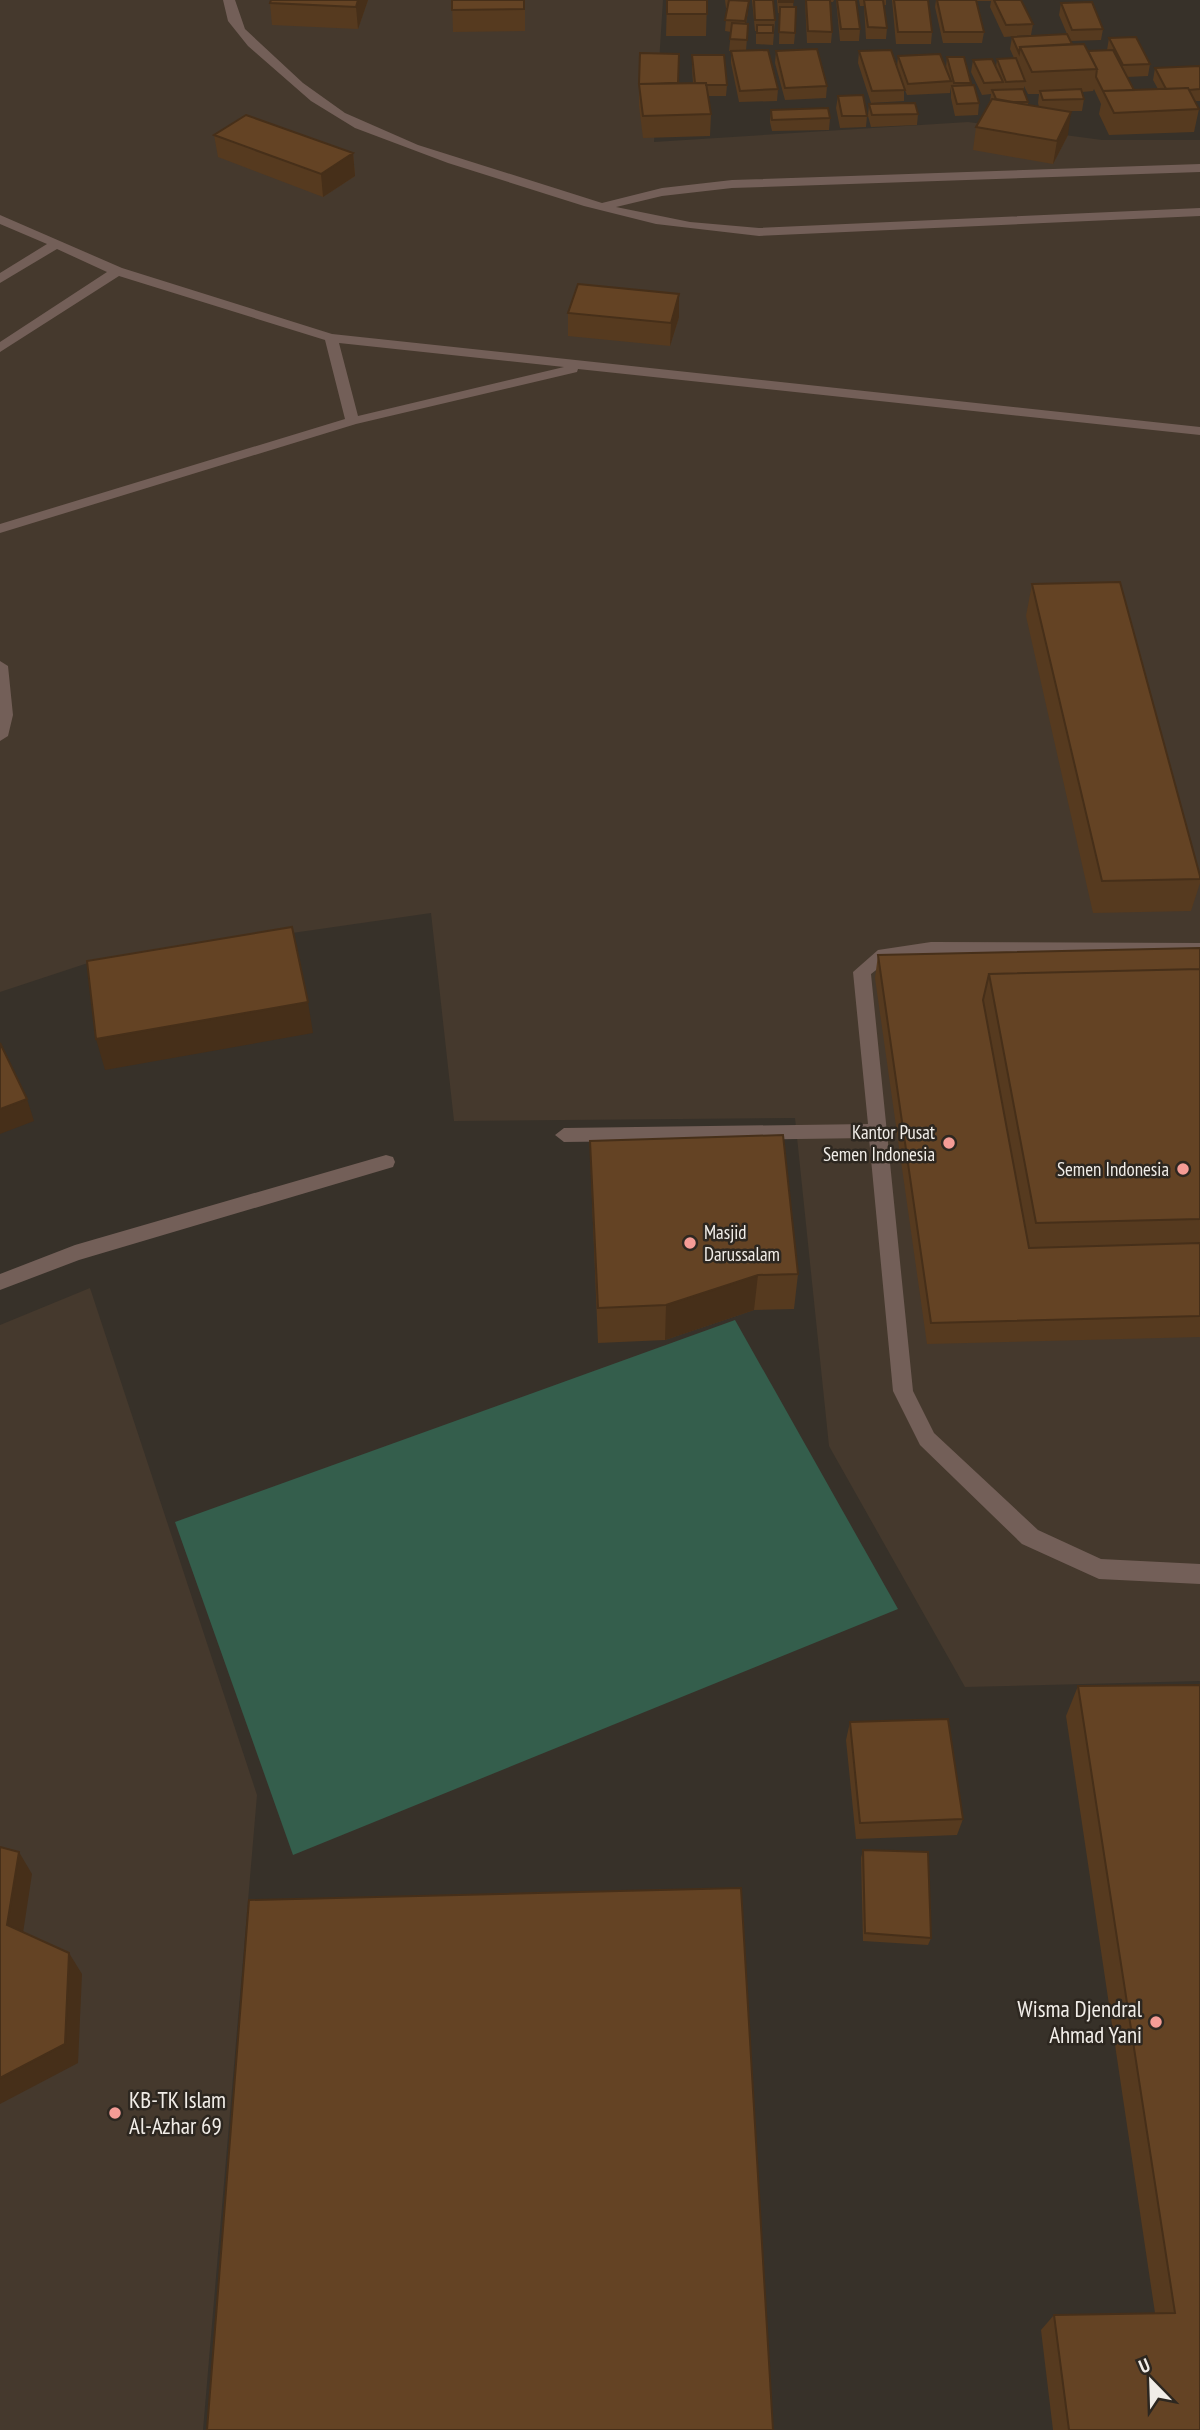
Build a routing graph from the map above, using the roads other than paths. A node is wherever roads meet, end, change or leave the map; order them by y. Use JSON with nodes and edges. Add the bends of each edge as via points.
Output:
{"nodes":[{"id":1,"x":229,"y":0,"type":"edge"},
{"id":2,"x":1200,"y":168,"type":"edge"},
{"id":3,"x":603,"y":206,"type":"junction"},
{"id":4,"x":1200,"y":212,"type":"edge"},
{"id":5,"x":0,"y":219,"type":"edge"},
{"id":6,"x":56,"y":244,"type":"junction"},
{"id":7,"x":117,"y":271,"type":"junction"},
{"id":8,"x":0,"y":279,"type":"edge"},
{"id":9,"x":331,"y":338,"type":"junction"},
{"id":10,"x":0,"y":348,"type":"edge"},
{"id":11,"x":586,"y":366,"type":"junction"},
{"id":12,"x":352,"y":421,"type":"junction"},
{"id":13,"x":1200,"y":431,"type":"edge"},
{"id":14,"x":0,"y":529,"type":"edge"},
{"id":15,"x":0,"y":666,"type":"edge"},
{"id":16,"x":0,"y":736,"type":"edge"},
{"id":17,"x":1200,"y":949,"type":"edge"},
{"id":18,"x":877,"y":1131,"type":"junction"},
{"id":19,"x":564,"y":1135,"type":"dead end"},
{"id":20,"x":386,"y":1162,"type":"dead end"},
{"id":21,"x":0,"y":1282,"type":"edge"},
{"id":22,"x":1200,"y":1574,"type":"edge"}],
"edges":[{"from":1,"to":3,"type":"street","via":[[234,23],[292,82],[340,115],[395,142]]},
{"from":2,"to":3,"type":"street","via":[[733,184],[676,190]]},
{"from":3,"to":4,"type":"street","via":[[674,225],[735,232]]},
{"from":5,"to":6,"type":"street"},
{"from":6,"to":7,"type":"street"},
{"from":6,"to":8,"type":"street"},
{"from":7,"to":9,"type":"street"},
{"from":7,"to":10,"type":"street"},
{"from":9,"to":11,"type":"street"},
{"from":9,"to":12,"type":"street"},
{"from":11,"to":12,"type":"street"},
{"from":11,"to":13,"type":"street"},
{"from":12,"to":14,"type":"street"},
{"from":15,"to":16,"type":"street","via":[[5,715]]},
{"from":17,"to":18,"type":"street","via":[[930,948],[884,954],[862,972]]},
{"from":18,"to":19,"type":"street"},
{"from":18,"to":22,"type":"street","via":[[903,1391],[927,1439],[1030,1537],[1099,1569]]},
{"from":20,"to":21,"type":"street","via":[[75,1253]]}]}
